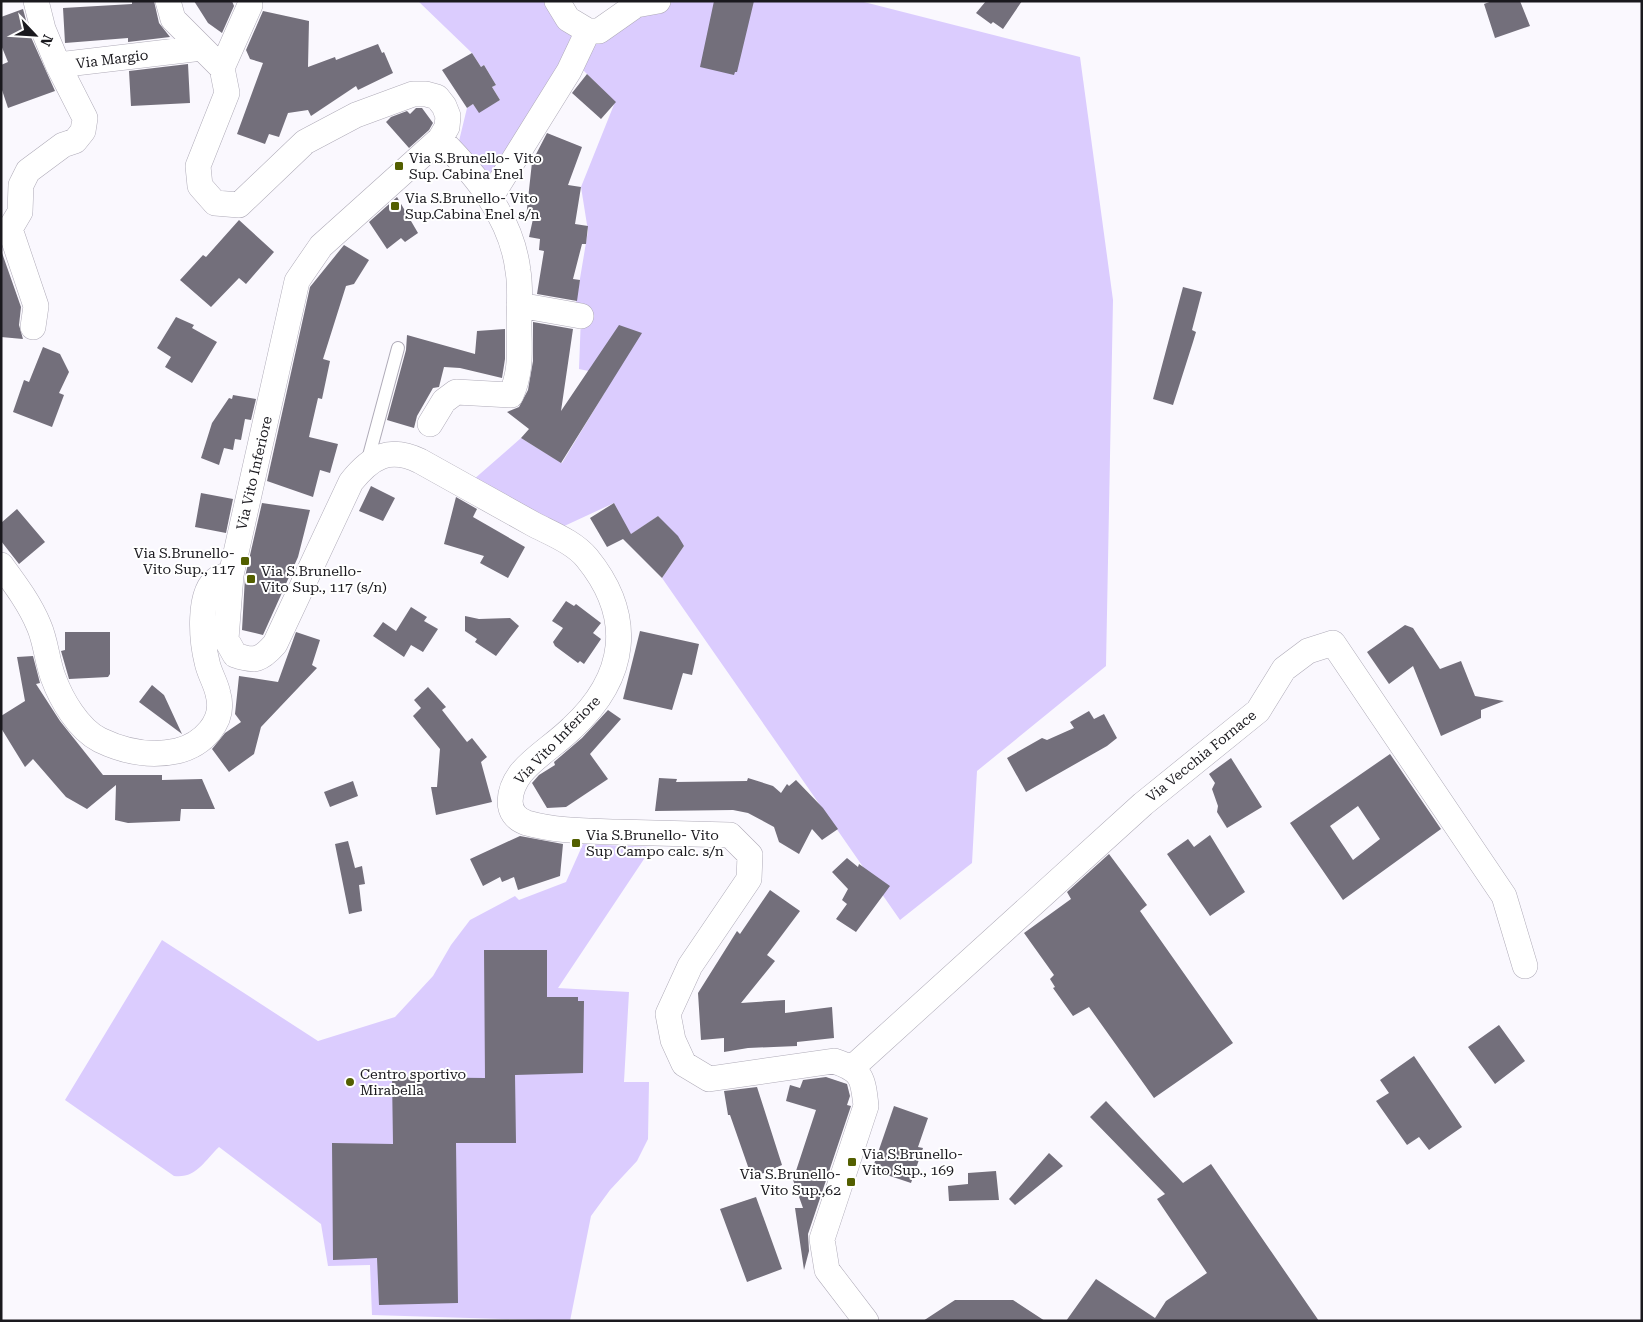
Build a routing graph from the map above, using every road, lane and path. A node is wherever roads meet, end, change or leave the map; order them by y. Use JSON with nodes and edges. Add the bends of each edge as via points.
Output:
{"nodes":[{"id":1,"x":36,"y":1,"type":"edge"},
{"id":2,"x":168,"y":1,"type":"edge"},
{"id":3,"x":556,"y":1,"type":"edge"},
{"id":4,"x":658,"y":1,"type":"edge"},
{"id":5,"x":250,"y":5,"type":"dead end"},
{"id":6,"x":588,"y":31,"type":"junction"},
{"id":7,"x":202,"y":48,"type":"junction"},
{"id":8,"x":58,"y":65,"type":"junction"},
{"id":9,"x":222,"y":68,"type":"junction"},
{"id":10,"x":440,"y":139,"type":"junction"},
{"id":11,"x":490,"y":198,"type":"junction"},
{"id":12,"x":519,"y":305,"type":"junction"},
{"id":13,"x":581,"y":316,"type":"dead end"},
{"id":14,"x":33,"y":327,"type":"dead end"},
{"id":15,"x":398,"y":348,"type":"dead end"},
{"id":16,"x":430,"y":424,"type":"dead end"},
{"id":17,"x":367,"y":463,"type":"junction"},
{"id":18,"x":1,"y":565,"type":"edge"},
{"id":19,"x":231,"y":575,"type":"junction"},
{"id":20,"x":1525,"y":966,"type":"dead end"},
{"id":21,"x":853,"y":1067,"type":"junction"},
{"id":22,"x":866,"y":1321,"type":"edge"}],
"edges":[{"from":1,"to":8,"type":"street"},
{"from":2,"to":7,"type":"street","via":[[173,19]]},
{"from":3,"to":6,"type":"street","via":[[568,19]]},
{"from":4,"to":6,"type":"street","via":[[636,5],[599,31]]},
{"from":5,"to":9,"type":"street"},
{"from":6,"to":11,"type":"street","via":[[569,71]]},
{"from":7,"to":8,"type":"street","name":"Via Margio"},
{"from":7,"to":9,"type":"street"},
{"from":8,"to":14,"type":"street","name":"Via Margio","via":[[85,118],[83,131],[76,141],[63,145],[28,171],[21,185],[20,212],[10,229],[36,306]]},
{"from":9,"to":10,"type":"street","name":"Via Vito Inferiore","via":[[227,92],[198,166],[200,186],[215,203],[239,205],[305,142],[356,115],[413,94],[437,97],[444,106],[448,116],[447,127]]},
{"from":10,"to":11,"type":"street","via":[[463,162]]},
{"from":10,"to":19,"type":"street","name":"Via Vito Inferiore","via":[[321,246],[297,281]]},
{"from":11,"to":12,"type":"street","via":[[515,251]]},
{"from":12,"to":13,"type":"street"},
{"from":12,"to":16,"type":"street","via":[[519,376],[511,395],[456,392],[444,401]]},
{"from":15,"to":17,"type":"lane"},
{"from":17,"to":19,"type":"street","name":"Via Vito Inferiore","via":[[345,493],[274,644],[264,656],[249,660],[235,655],[226,639]]},
{"from":17,"to":21,"type":"street","name":"Via Vito Inferiore","via":[[388,454],[411,456],[559,538],[585,556],[616,609],[619,648],[609,679],[592,708],[530,764],[517,780],[509,798],[517,817],[525,822],[576,830],[730,835],[750,855],[749,879],[690,966],[668,1014],[673,1040],[684,1064],[709,1079],[834,1061]]},
{"from":18,"to":19,"type":"street","via":[[40,627],[53,677],[62,698],[79,722],[98,739],[130,752],[160,755],[190,748],[206,736],[218,719],[219,697],[207,665],[202,618],[207,590],[217,578]]},
{"from":20,"to":21,"type":"street","name":"Via Vecchia Fornace","via":[[1504,896],[1332,643],[1308,652],[1284,669],[1258,711],[1143,804]]},
{"from":21,"to":22,"type":"street","via":[[864,1084],[866,1106],[822,1239],[827,1270]]}]}
